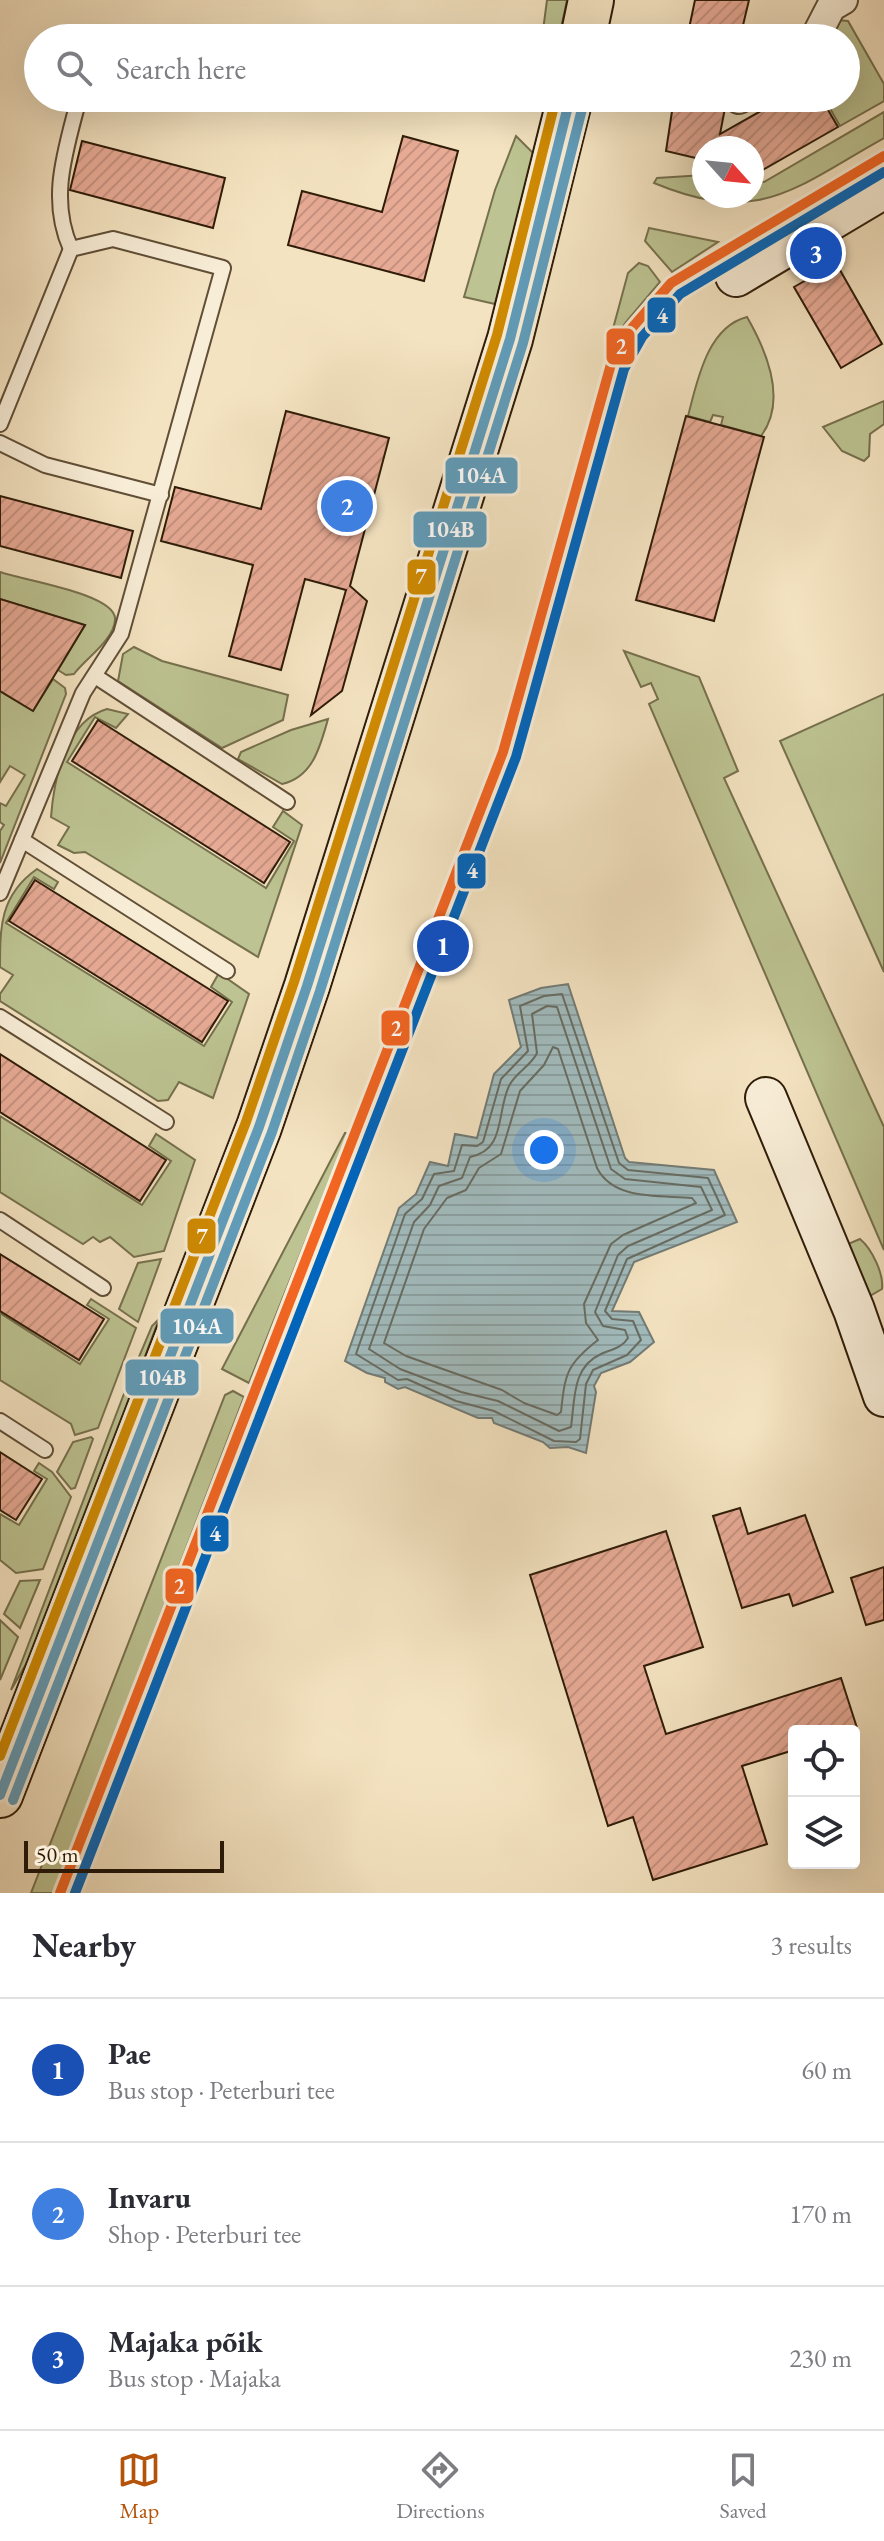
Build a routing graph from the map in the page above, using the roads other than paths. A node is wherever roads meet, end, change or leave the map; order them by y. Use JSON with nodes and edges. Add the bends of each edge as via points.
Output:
{"nodes":[{"id":1,"x":591,"y":0,"type":"edge"},
{"id":2,"x":836,"y":2,"type":"edge"},
{"id":3,"x":586,"y":24,"type":"edge"},
{"id":4,"x":823,"y":24,"type":"edge"},
{"id":5,"x":76,"y":112,"type":"edge"},
{"id":6,"x":567,"y":112,"type":"edge"},
{"id":7,"x":884,"y":188,"type":"edge"},
{"id":8,"x":71,"y":249,"type":"junction"},
{"id":9,"x":736,"y":276,"type":"dead end"},
{"id":10,"x":0,"y":424,"type":"edge"},
{"id":11,"x":0,"y":443,"type":"edge"},
{"id":12,"x":161,"y":495,"type":"junction"},
{"id":13,"x":95,"y":676,"type":"junction"},
{"id":14,"x":287,"y":802,"type":"dead end"},
{"id":15,"x":22,"y":840,"type":"junction"},
{"id":16,"x":0,"y":893,"type":"edge"},
{"id":17,"x":227,"y":971,"type":"dead end"},
{"id":18,"x":0,"y":1017,"type":"edge"},
{"id":19,"x":766,"y":1098,"type":"dead end"},
{"id":20,"x":166,"y":1122,"type":"dead end"},
{"id":21,"x":0,"y":1220,"type":"edge"},
{"id":22,"x":103,"y":1288,"type":"dead end"},
{"id":23,"x":884,"y":1396,"type":"edge"},
{"id":24,"x":0,"y":1421,"type":"edge"},
{"id":25,"x":45,"y":1450,"type":"dead end"},
{"id":26,"x":0,"y":1795,"type":"edge"}],
"edges":[{"from":1,"to":3,"type":"highway"},
{"from":2,"to":4,"type":"street"},
{"from":5,"to":8,"type":"lane","via":[[58,183],[59,224]]},
{"from":6,"to":26,"type":"highway","via":[[510,339],[307,986],[259,1127]]},
{"from":7,"to":9,"type":"main road"},
{"from":8,"to":10,"type":"lane"},
{"from":8,"to":12,"type":"lane","via":[[113,239],[223,268]]},
{"from":11,"to":12,"type":"lane","via":[[45,465]]},
{"from":12,"to":13,"type":"lane","via":[[121,634]]},
{"from":13,"to":14,"type":"lane"},
{"from":13,"to":15,"type":"lane","via":[[83,693]]},
{"from":15,"to":16,"type":"lane"},
{"from":15,"to":17,"type":"lane"},
{"from":18,"to":20,"type":"lane"},
{"from":19,"to":23,"type":"main road"},
{"from":21,"to":22,"type":"lane"},
{"from":24,"to":25,"type":"lane"}]}
